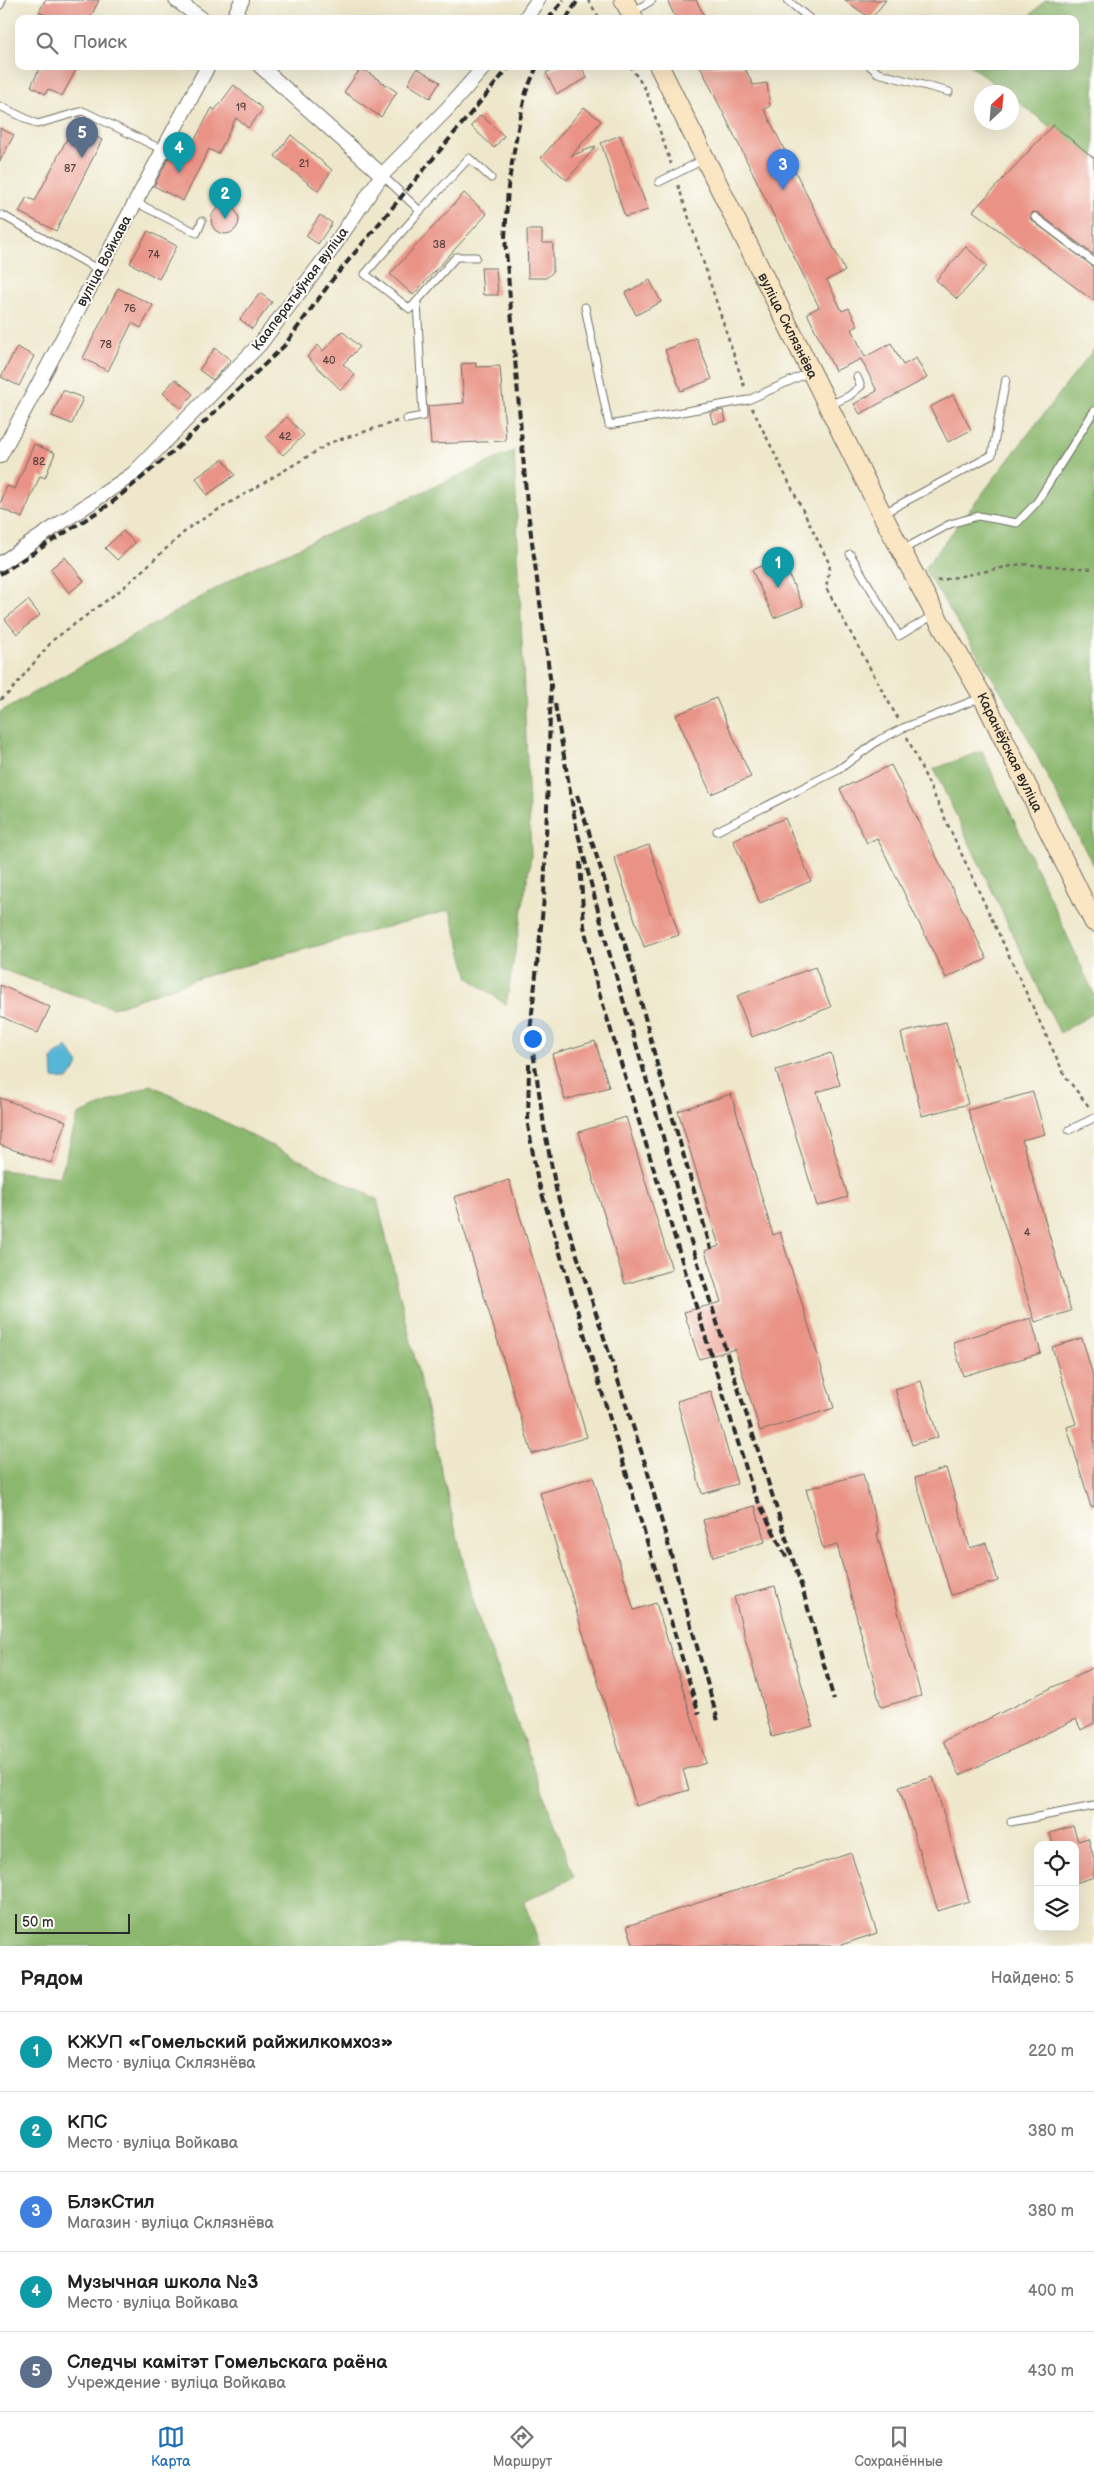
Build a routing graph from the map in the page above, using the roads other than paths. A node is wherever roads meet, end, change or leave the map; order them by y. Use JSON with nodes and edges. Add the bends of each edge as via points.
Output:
{"nodes":[{"id":1,"x":2,"y":0,"type":"edge"},
{"id":2,"x":176,"y":0,"type":"edge"},
{"id":3,"x":242,"y":0,"type":"edge"},
{"id":4,"x":538,"y":0,"type":"edge"},
{"id":5,"x":652,"y":0,"type":"edge"},
{"id":6,"x":787,"y":0,"type":"edge"},
{"id":7,"x":0,"y":4,"type":"edge"},
{"id":8,"x":630,"y":11,"type":"edge"},
{"id":9,"x":197,"y":15,"type":"edge"},
{"id":10,"x":235,"y":15,"type":"edge"},
{"id":11,"x":529,"y":15,"type":"edge"},
{"id":12,"x":805,"y":15,"type":"edge"},
{"id":13,"x":206,"y":70,"type":"edge"},
{"id":14,"x":264,"y":70,"type":"edge"},
{"id":15,"x":481,"y":70,"type":"edge"},
{"id":16,"x":661,"y":70,"type":"edge"},
{"id":17,"x":875,"y":70,"type":"edge"},
{"id":18,"x":949,"y":92,"type":"dead end"},
{"id":19,"x":0,"y":106,"type":"edge"},
{"id":20,"x":163,"y":150,"type":"junction"},
{"id":21,"x":706,"y":159,"type":"junction"},
{"id":22,"x":382,"y":175,"type":"junction"},
{"id":23,"x":491,"y":178,"type":"dead end"},
{"id":24,"x":659,"y":182,"type":"dead end"},
{"id":25,"x":136,"y":202,"type":"junction"},
{"id":26,"x":420,"y":211,"type":"junction"},
{"id":27,"x":2,"y":215,"type":"dead end"},
{"id":28,"x":1035,"y":217,"type":"dead end"},
{"id":29,"x":202,"y":221,"type":"dead end"},
{"id":30,"x":476,"y":257,"type":"dead end"},
{"id":31,"x":1094,"y":262,"type":"edge"},
{"id":32,"x":99,"y":270,"type":"junction"},
{"id":33,"x":417,"y":302,"type":"junction"},
{"id":34,"x":585,"y":307,"type":"dead end"},
{"id":35,"x":811,"y":372,"type":"junction"},
{"id":36,"x":857,"y":378,"type":"dead end"},
{"id":37,"x":1006,"y":379,"type":"dead end"},
{"id":38,"x":828,"y":406,"type":"junction"},
{"id":39,"x":1094,"y":411,"type":"edge"},
{"id":40,"x":407,"y":419,"type":"road end"},
{"id":41,"x":0,"y":456,"type":"edge"},
{"id":42,"x":882,"y":514,"type":"junction"},
{"id":43,"x":902,"y":550,"type":"junction"},
{"id":44,"x":850,"y":554,"type":"dead end"},
{"id":45,"x":0,"y":564,"type":"edge"},
{"id":46,"x":921,"y":584,"type":"joint"},
{"id":47,"x":935,"y":614,"type":"junction"},
{"id":48,"x":983,"y":697,"type":"junction"},
{"id":49,"x":717,"y":831,"type":"dead end"},
{"id":50,"x":1094,"y":922,"type":"edge"},
{"id":51,"x":1094,"y":1118,"type":"edge"},
{"id":52,"x":1069,"y":1130,"type":"dead end"},
{"id":53,"x":1094,"y":1806,"type":"edge"},
{"id":54,"x":1011,"y":1822,"type":"dead end"}],
"edges":[{"from":1,"to":7,"type":"lane"},
{"from":2,"to":9,"type":"street"},
{"from":3,"to":10,"type":"street"},
{"from":4,"to":11,"type":"street"},
{"from":5,"to":8,"type":"lane"},
{"from":6,"to":12,"type":"lane"},
{"from":13,"to":20,"type":"street","name":"вуліца Войкава"},
{"from":14,"to":22,"type":"street"},
{"from":15,"to":22,"type":"street","name":"Кааператыўная вуліца"},
{"from":16,"to":21,"type":"main road","name":"вуліца Склязнёва"},
{"from":17,"to":18,"type":"lane"},
{"from":19,"to":20,"type":"lane","via":[[36,124],[83,111]]},
{"from":20,"to":25,"type":"street","name":"вуліца Войкава"},
{"from":21,"to":24,"type":"lane"},
{"from":21,"to":35,"type":"main road","name":"вуліца Склязнёва"},
{"from":22,"to":26,"type":"lane"},
{"from":22,"to":45,"type":"street","name":"Кааператыўная вуліца","via":[[330,253],[260,344],[133,474]]},
{"from":23,"to":26,"type":"lane","via":[[469,158]]},
{"from":25,"to":29,"type":"lane","via":[[197,233]]},
{"from":25,"to":32,"type":"street","name":"вуліца Войкава"},
{"from":26,"to":33,"type":"lane","via":[[364,274],[410,310]]},
{"from":27,"to":32,"type":"lane"},
{"from":28,"to":31,"type":"lane"},
{"from":30,"to":33,"type":"lane","via":[[456,257]]},
{"from":32,"to":41,"type":"street","name":"вуліца Войкава"},
{"from":33,"to":40,"type":"lane","via":[[423,416]]},
{"from":34,"to":35,"type":"lane","via":[[609,424],[748,400]]},
{"from":35,"to":38,"type":"main road","name":"вуліца Склязнёва"},
{"from":36,"to":38,"type":"lane","via":[[861,386]]},
{"from":37,"to":42,"type":"lane","via":[[992,454]]},
{"from":38,"to":42,"type":"main road","name":"вуліца Склязнёва"},
{"from":39,"to":43,"type":"lane","via":[[1037,502],[1017,523],[978,516],[950,524]]},
{"from":42,"to":43,"type":"main road","name":"вуліца Склязнёва"},
{"from":43,"to":46,"type":"main road","name":"вуліца Склязнёва"},
{"from":44,"to":47,"type":"lane","via":[[899,636]]},
{"from":46,"to":47,"type":"main road","name":"Каранёўская вуліца"},
{"from":47,"to":48,"type":"main road","name":"Каранёўская вуліца"},
{"from":48,"to":49,"type":"lane","via":[[879,740],[838,770]]},
{"from":48,"to":50,"type":"main road","name":"Каранёўская вуліца"},
{"from":51,"to":52,"type":"lane"},
{"from":53,"to":54,"type":"lane"}]}
